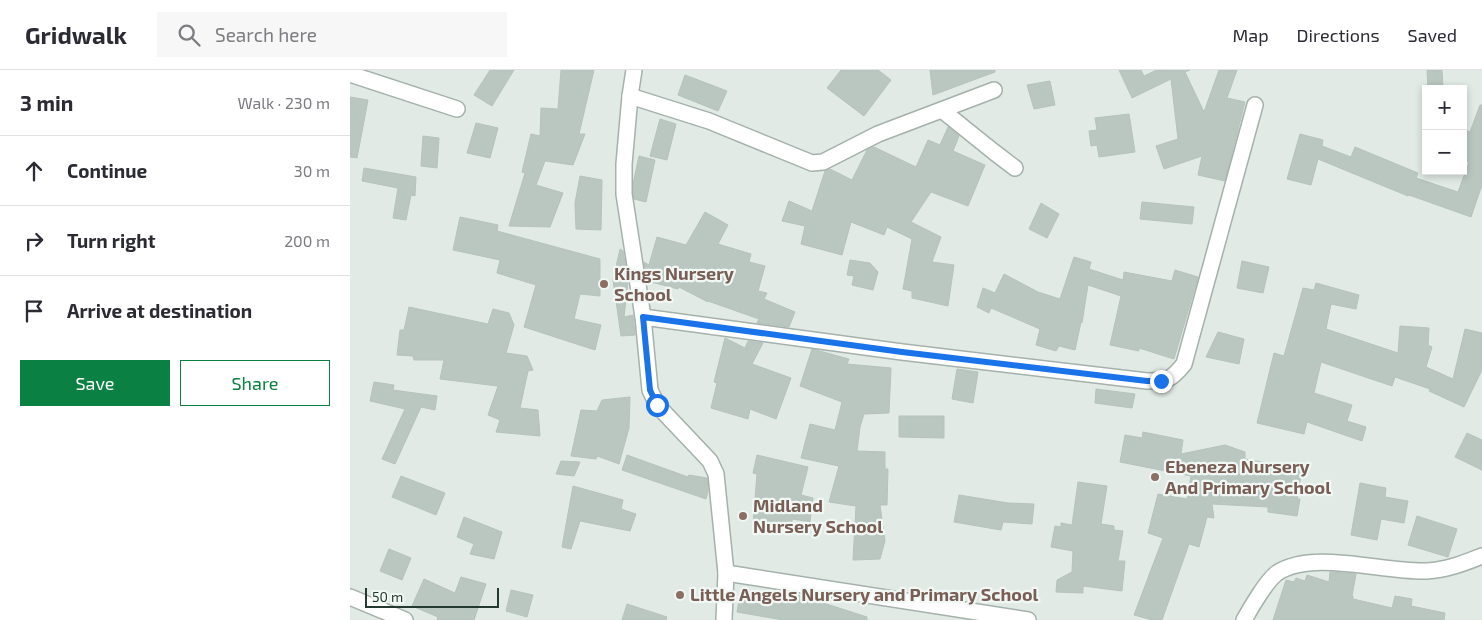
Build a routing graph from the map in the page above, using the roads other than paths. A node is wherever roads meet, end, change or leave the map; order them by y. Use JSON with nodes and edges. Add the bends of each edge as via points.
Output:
{"nodes":[{"id":1,"x":634,"y":70,"type":"edge"},
{"id":2,"x":350,"y":74,"type":"edge"},
{"id":3,"x":994,"y":90,"type":"dead end"},
{"id":4,"x":630,"y":96,"type":"junction"},
{"id":5,"x":1256,"y":105,"type":"dead end"},
{"id":6,"x":457,"y":109,"type":"dead end"},
{"id":7,"x":943,"y":110,"type":"junction"},
{"id":8,"x":1015,"y":168,"type":"dead end"},
{"id":9,"x":643,"y":317,"type":"junction"},
{"id":10,"x":1482,"y":556,"type":"edge"},
{"id":11,"x":726,"y":573,"type":"junction"},
{"id":12,"x":350,"y":597,"type":"edge"},
{"id":13,"x":405,"y":620,"type":"edge"},
{"id":14,"x":724,"y":620,"type":"edge"},
{"id":15,"x":1028,"y":620,"type":"edge"},
{"id":16,"x":1244,"y":620,"type":"edge"}],
"edges":[{"from":1,"to":4,"type":"street"},
{"from":2,"to":6,"type":"street"},
{"from":3,"to":7,"type":"street"},
{"from":4,"to":7,"type":"street","via":[[708,120],[812,163],[823,162],[878,134]]},
{"from":4,"to":9,"type":"street","via":[[624,194]]},
{"from":5,"to":9,"type":"street","via":[[1184,364],[1173,377],[1147,381]]},
{"from":7,"to":8,"type":"street"},
{"from":9,"to":11,"type":"street","via":[[650,390],[657,405],[710,461],[716,474]]},
{"from":10,"to":16,"type":"street","via":[[1452,568],[1429,571],[1340,563],[1294,565],[1276,574]]},
{"from":11,"to":14,"type":"street"},
{"from":11,"to":15,"type":"street"},
{"from":12,"to":13,"type":"street"}]}
